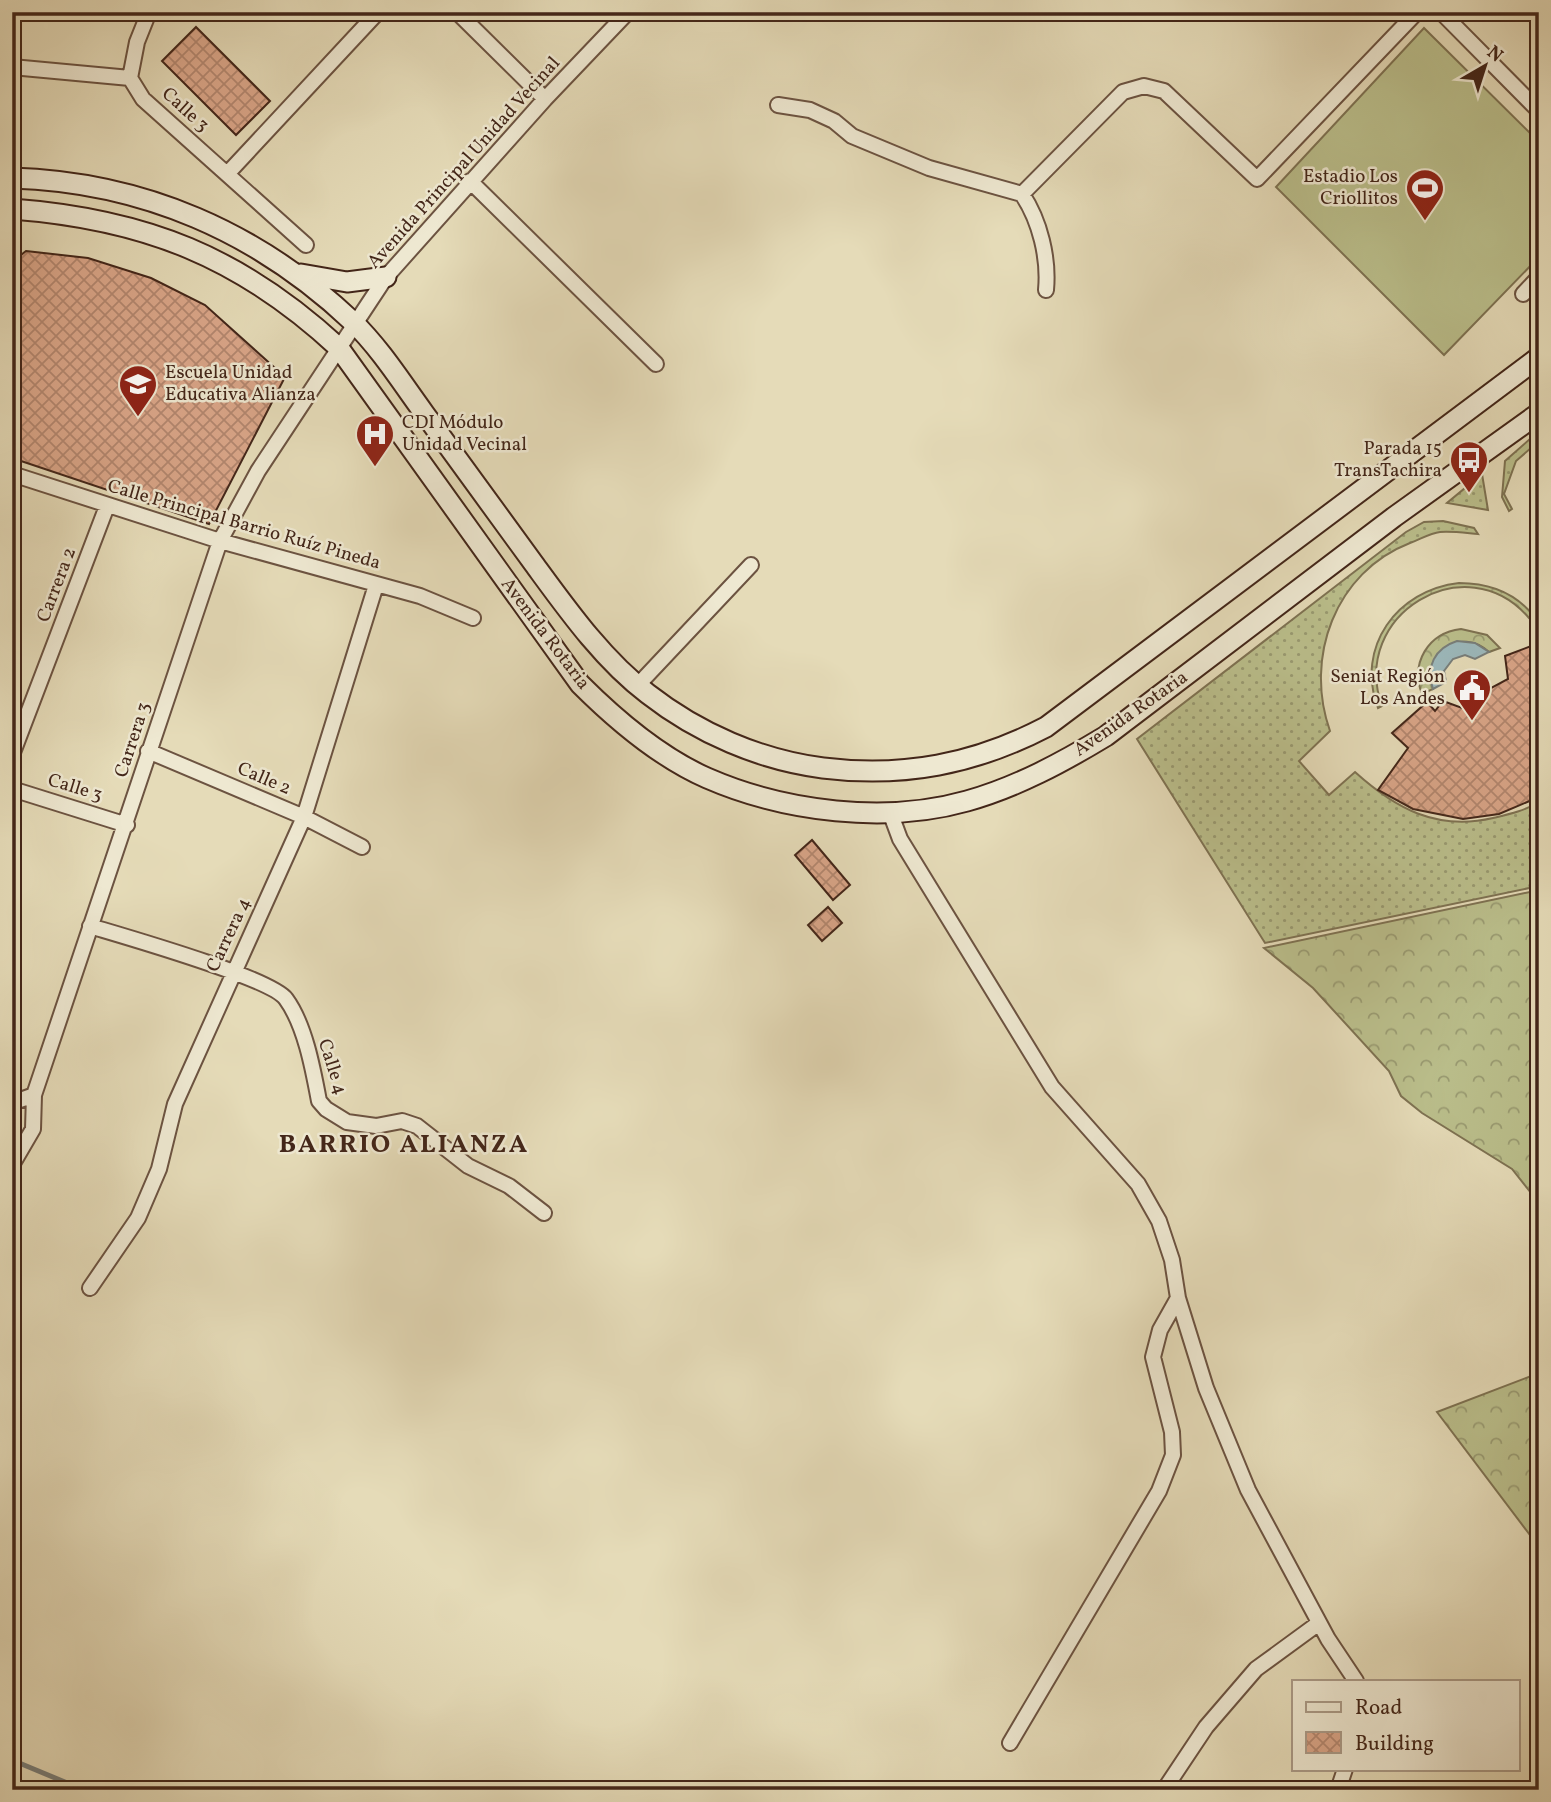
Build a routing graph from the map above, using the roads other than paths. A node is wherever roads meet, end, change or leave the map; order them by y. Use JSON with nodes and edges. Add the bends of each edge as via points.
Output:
{"nodes":[{"id":1,"x":149,"y":12,"type":"edge"},
{"id":2,"x":378,"y":12,"type":"edge"},
{"id":3,"x":457,"y":12,"type":"edge"},
{"id":4,"x":628,"y":12,"type":"edge"},
{"id":5,"x":1417,"y":12,"type":"edge"},
{"id":6,"x":1441,"y":12,"type":"edge"},
{"id":7,"x":12,"y":67,"type":"edge"},
{"id":8,"x":130,"y":78,"type":"junction"},
{"id":9,"x":545,"y":99,"type":"junction"},
{"id":10,"x":778,"y":106,"type":"dead end"},
{"id":11,"x":1539,"y":111,"type":"edge"},
{"id":12,"x":228,"y":173,"type":"junction"},
{"id":13,"x":12,"y":178,"type":"edge"},
{"id":14,"x":470,"y":181,"type":"junction"},
{"id":15,"x":1022,"y":194,"type":"junction"},
{"id":16,"x":12,"y":209,"type":"edge"},
{"id":17,"x":306,"y":245,"type":"dead end"},
{"id":18,"x":289,"y":269,"type":"junction"},
{"id":19,"x":386,"y":277,"type":"junction"},
{"id":20,"x":1539,"y":277,"type":"edge"},
{"id":21,"x":1046,"y":290,"type":"dead end"},
{"id":22,"x":1523,"y":295,"type":"dead end"},
{"id":23,"x":356,"y":326,"type":"junction"},
{"id":24,"x":339,"y":348,"type":"junction"},
{"id":25,"x":1539,"y":357,"type":"edge"},
{"id":26,"x":656,"y":364,"type":"dead end"},
{"id":27,"x":1539,"y":412,"type":"edge"},
{"id":28,"x":12,"y":474,"type":"edge"},
{"id":29,"x":107,"y":506,"type":"junction"},
{"id":30,"x":220,"y":541,"type":"junction"},
{"id":31,"x":751,"y":565,"type":"dead end"},
{"id":32,"x":376,"y":585,"type":"junction"},
{"id":33,"x":469,"y":615,"type":"dead end"},
{"id":34,"x":637,"y":686,"type":"junction"},
{"id":35,"x":148,"y":751,"type":"junction"},
{"id":36,"x":12,"y":755,"type":"edge"},
{"id":37,"x":12,"y":789,"type":"edge"},
{"id":38,"x":890,"y":812,"type":"junction"},
{"id":39,"x":304,"y":817,"type":"junction"},
{"id":40,"x":127,"y":825,"type":"junction"},
{"id":41,"x":362,"y":847,"type":"dead end"},
{"id":42,"x":90,"y":926,"type":"junction"},
{"id":43,"x":234,"y":972,"type":"junction"},
{"id":44,"x":34,"y":1096,"type":"junction"},
{"id":45,"x":12,"y":1103,"type":"edge"},
{"id":46,"x":12,"y":1165,"type":"edge"},
{"id":47,"x":544,"y":1213,"type":"dead end"},
{"id":48,"x":90,"y":1288,"type":"dead end"},
{"id":49,"x":1178,"y":1298,"type":"junction"},
{"id":50,"x":1319,"y":1623,"type":"junction"},
{"id":51,"x":1355,"y":1680,"type":"edge"},
{"id":52,"x":1010,"y":1743,"type":"dead end"},
{"id":53,"x":1345,"y":1770,"type":"edge"},
{"id":54,"x":1164,"y":1790,"type":"edge"},
{"id":55,"x":1338,"y":1790,"type":"edge"}],
"edges":[{"from":1,"to":8,"type":"street"},
{"from":2,"to":12,"type":"street"},
{"from":3,"to":9,"type":"street"},
{"from":4,"to":9,"type":"street","name":"Avenida Principal Unidad Vecinal"},
{"from":5,"to":15,"type":"street","via":[[1257,179],[1164,91],[1144,86],[1123,92]]},
{"from":6,"to":11,"type":"street"},
{"from":7,"to":8,"type":"street"},
{"from":8,"to":12,"type":"street","name":"Calle 3","via":[[143,99]]},
{"from":9,"to":14,"type":"street","name":"Avenida Principal Unidad Vecinal"},
{"from":10,"to":15,"type":"street","via":[[810,110],[852,136],[929,168]]},
{"from":12,"to":17,"type":"street","name":"Calle 3"},
{"from":13,"to":18,"type":"main road","name":"Avenida Rotaria","via":[[56,180],[157,201],[212,223]]},
{"from":14,"to":19,"type":"street","name":"Avenida Principal Unidad Vecinal"},
{"from":14,"to":26,"type":"street"},
{"from":15,"to":21,"type":"street","via":[[1032,209],[1044,251]]},
{"from":16,"to":24,"type":"main road","name":"Avenida Rotaria","via":[[125,226],[201,253],[268,288]]},
{"from":18,"to":19,"type":"main road","via":[[333,281]]},
{"from":18,"to":23,"type":"main road","name":"Avenida Rotaria"},
{"from":19,"to":23,"type":"street","name":"Avenida Principal Unidad Vecinal"},
{"from":20,"to":22,"type":"street"},
{"from":23,"to":24,"type":"street","name":"Avenida Principal Unidad Vecinal"},
{"from":23,"to":34,"type":"main road","name":"Avenida Rotaria","via":[[568,610]]},
{"from":24,"to":30,"type":"street","name":"Carrera 3","via":[[265,459]]},
{"from":24,"to":38,"type":"main road","name":"Avenida Rotaria","via":[[580,684],[614,718],[663,753],[738,789],[840,810]]},
{"from":25,"to":34,"type":"main road","name":"Avenida Rotaria","via":[[1090,695],[1046,727],[1009,746],[923,770],[843,771],[806,766],[767,758],[715,735]]},
{"from":27,"to":38,"type":"main road","name":"Avenida Rotaria","via":[[1106,736],[1038,774],[968,801]]},
{"from":28,"to":29,"type":"street","name":"Calle Principal Barrio Ruíz Pineda"},
{"from":29,"to":30,"type":"street","name":"Calle Principal Barrio Ruíz Pineda"},
{"from":29,"to":36,"type":"street","name":"Carrera 2"},
{"from":30,"to":32,"type":"street","name":"Calle Principal Barrio Ruíz Pineda"},
{"from":30,"to":35,"type":"street","name":"Carrera 3"},
{"from":31,"to":34,"type":"street"},
{"from":32,"to":33,"type":"street","name":"Calle Principal Barrio Ruíz Pineda"},
{"from":32,"to":39,"type":"street","name":"Carrera 4"},
{"from":35,"to":39,"type":"street","name":"Calle 2"},
{"from":35,"to":40,"type":"street","name":"Carrera 3"},
{"from":37,"to":40,"type":"street","name":"Calle 3"},
{"from":38,"to":49,"type":"street","via":[[900,839],[1052,1087],[1138,1184],[1159,1221]]},
{"from":39,"to":41,"type":"street","name":"Calle 2"},
{"from":39,"to":43,"type":"street","name":"Carrera 4"},
{"from":40,"to":42,"type":"street","name":"Carrera 3"},
{"from":42,"to":43,"type":"street","name":"Calle 4"},
{"from":42,"to":44,"type":"street","name":"Carrera 3"},
{"from":43,"to":47,"type":"street","name":"Calle 4","via":[[284,995],[296,1014],[319,1101],[326,1110],[346,1122],[376,1126],[402,1121],[417,1126],[468,1166],[509,1186]]},
{"from":43,"to":48,"type":"street","name":"Carrera 4","via":[[175,1104],[159,1169],[138,1218]]},
{"from":44,"to":45,"type":"street"},
{"from":44,"to":46,"type":"street","name":"Carrera 3","via":[[33,1129]]},
{"from":49,"to":50,"type":"street","via":[[1206,1388],[1248,1490]]},
{"from":49,"to":52,"type":"street","via":[[1160,1330],[1153,1357],[1172,1432],[1172,1455],[1160,1491]]},
{"from":50,"to":51,"type":"street"},
{"from":50,"to":54,"type":"street","via":[[1256,1669],[1206,1727]]},
{"from":53,"to":55,"type":"street"}]}
